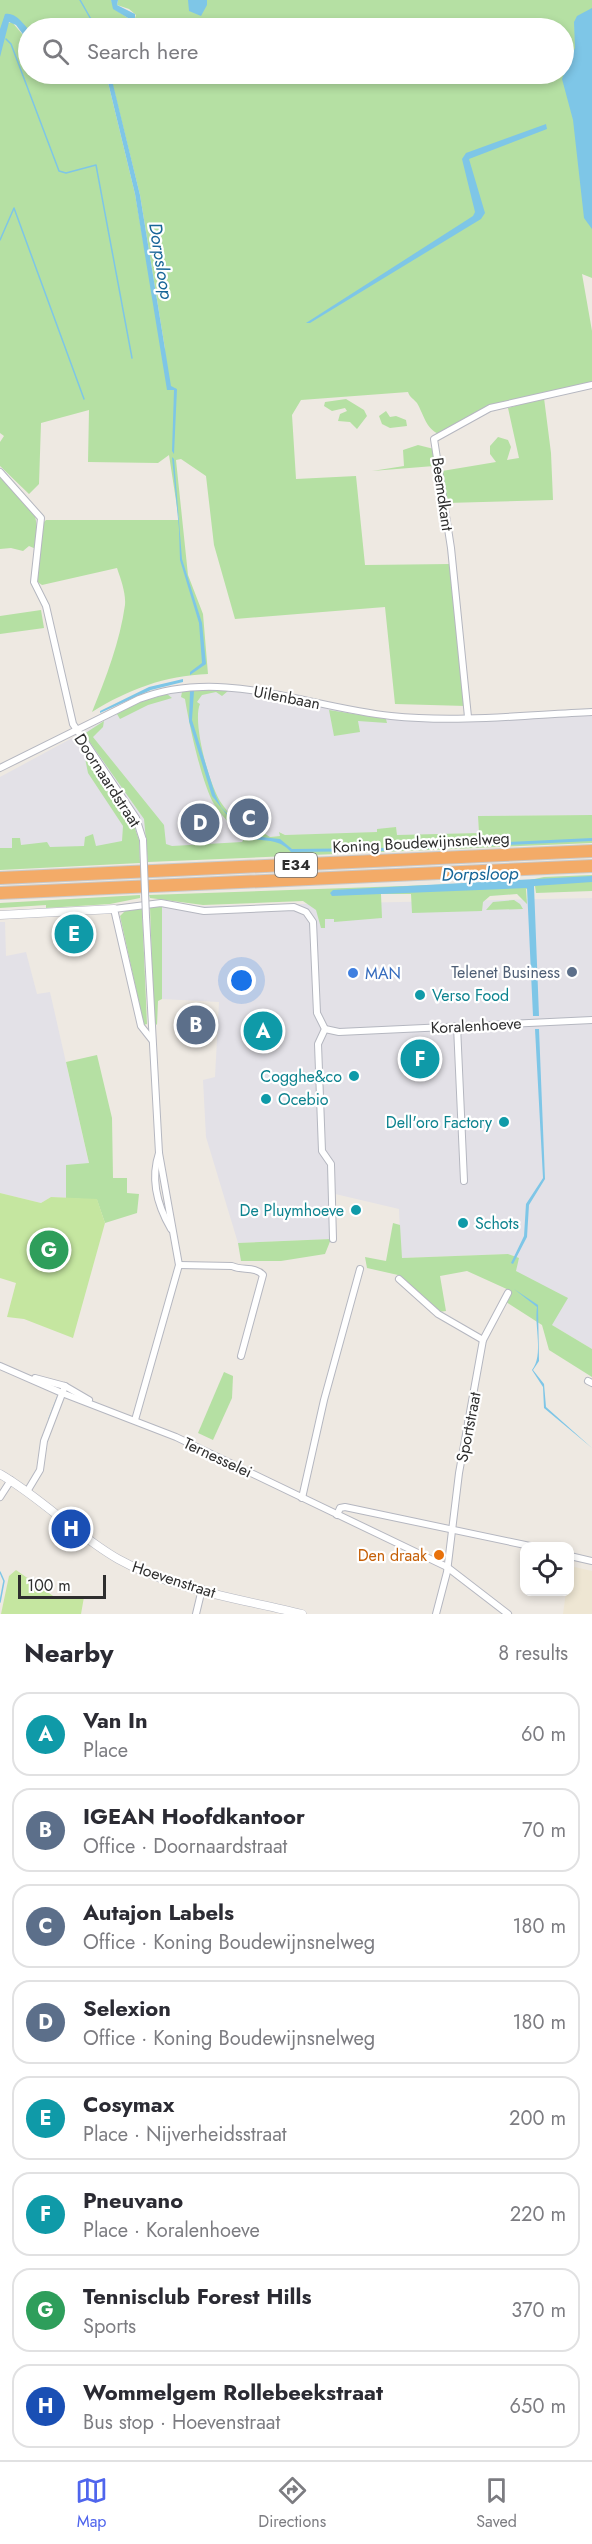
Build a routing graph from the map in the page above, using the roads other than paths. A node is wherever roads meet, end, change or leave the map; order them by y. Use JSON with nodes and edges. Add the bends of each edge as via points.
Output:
{"nodes":[{"id":1,"x":592,"y":385,"type":"edge"},
{"id":2,"x":0,"y":471,"type":"edge"},
{"id":3,"x":592,"y":712,"type":"edge"},
{"id":4,"x":468,"y":717,"type":"junction"},
{"id":5,"x":76,"y":730,"type":"junction"},
{"id":6,"x":0,"y":768,"type":"edge"},
{"id":7,"x":592,"y":851,"type":"edge"},
{"id":8,"x":592,"y":866,"type":"edge"},
{"id":9,"x":0,"y":878,"type":"edge"},
{"id":10,"x":0,"y":893,"type":"edge"},
{"id":11,"x":114,"y":909,"type":"junction"},
{"id":12,"x":0,"y":915,"type":"edge"},
{"id":13,"x":592,"y":1020,"type":"edge"},
{"id":14,"x":457,"y":1026,"type":"junction"},
{"id":15,"x":325,"y":1029,"type":"junction"},
{"id":16,"x":152,"y":1040,"type":"junction"},
{"id":17,"x":159,"y":1153,"type":"junction"},
{"id":18,"x":464,"y":1181,"type":"dead end"},
{"id":19,"x":174,"y":1233,"type":"junction"},
{"id":20,"x":333,"y":1239,"type":"dead end"},
{"id":21,"x":179,"y":1265,"type":"junction"},
{"id":22,"x":360,"y":1269,"type":"dead end"},
{"id":23,"x":399,"y":1279,"type":"dead end"},
{"id":24,"x":508,"y":1293,"type":"dead end"},
{"id":25,"x":483,"y":1340,"type":"junction"},
{"id":26,"x":241,"y":1356,"type":"dead end"},
{"id":27,"x":0,"y":1366,"type":"edge"},
{"id":28,"x":25,"y":1376,"type":"junction"},
{"id":29,"x":65,"y":1386,"type":"junction"},
{"id":30,"x":62,"y":1394,"type":"junction"},
{"id":31,"x":96,"y":1405,"type":"junction"},
{"id":32,"x":135,"y":1420,"type":"junction"},
{"id":33,"x":0,"y":1474,"type":"edge"},
{"id":34,"x":10,"y":1480,"type":"junction"},
{"id":35,"x":27,"y":1491,"type":"junction"},
{"id":36,"x":0,"y":1497,"type":"edge"},
{"id":37,"x":302,"y":1498,"type":"junction"},
{"id":38,"x":337,"y":1515,"type":"junction"},
{"id":39,"x":452,"y":1530,"type":"junction"},
{"id":40,"x":520,"y":1544,"type":"edge"},
{"id":41,"x":574,"y":1557,"type":"edge"},
{"id":42,"x":592,"y":1561,"type":"edge"},
{"id":43,"x":447,"y":1567,"type":"junction"},
{"id":44,"x":202,"y":1589,"type":"junction"},
{"id":45,"x":196,"y":1614,"type":"edge"},
{"id":46,"x":302,"y":1614,"type":"edge"},
{"id":47,"x":436,"y":1614,"type":"edge"},
{"id":48,"x":508,"y":1614,"type":"edge"}],
"edges":[{"from":1,"to":4,"type":"street","name":"Beemdkant","via":[[490,408],[434,439],[451,549]]},
{"from":2,"to":5,"type":"street","name":"Doornaardstraat","via":[[41,518],[34,582],[46,606]]},
{"from":3,"to":4,"type":"street","name":"Uilenbaan"},
{"from":4,"to":5,"type":"street","name":"Uilenbaan","via":[[389,716],[239,688],[195,685],[139,699]]},
{"from":5,"to":6,"type":"street","name":"Uilenbaan"},
{"from":5,"to":16,"type":"street","name":"Doornaardstraat","bridge":true,"via":[[136,818],[142,840]]},
{"from":7,"to":9,"type":"highway","name":"Koning Boudewijnsnelweg","number":"E34"},
{"from":8,"to":10,"type":"highway","name":"Koning Boudewijnsnelweg","number":"E34"},
{"from":11,"to":12,"type":"street"},
{"from":11,"to":15,"type":"street","via":[[161,903],[204,911],[294,907],[306,912],[314,922],[317,1013]]},
{"from":11,"to":16,"type":"street","name":"Doornaardstraat","via":[[141,1026]]},
{"from":13,"to":14,"type":"street","name":"Koralenhoeve"},
{"from":14,"to":15,"type":"street","name":"Koralenhoeve","via":[[339,1032]]},
{"from":14,"to":18,"type":"street"},
{"from":15,"to":20,"type":"street","via":[[318,1044],[322,1151],[331,1164]]},
{"from":16,"to":17,"type":"street","name":"Doornaardstraat"},
{"from":17,"to":19,"type":"street","name":"Doornaardstraat"},
{"from":17,"to":19,"type":"street","name":"Doornaardstraat","via":[[155,1189],[162,1213]]},
{"from":19,"to":21,"type":"street","name":"Doornaardstraat"},
{"from":21,"to":26,"type":"street","via":[[232,1266],[263,1275]]},
{"from":21,"to":32,"type":"street","name":"Doornaardstraat"},
{"from":22,"to":37,"type":"street","via":[[329,1377]]},
{"from":23,"to":25,"type":"street","via":[[438,1314]]},
{"from":24,"to":25,"type":"street","name":"Sportstraat"},
{"from":25,"to":39,"type":"street","name":"Sportstraat"},
{"from":27,"to":28,"type":"street","name":"Ternesselei"},
{"from":28,"to":29,"type":"street","name":"Ternesselei"},
{"from":28,"to":30,"type":"street","name":"Ternesselei"},
{"from":29,"to":30,"type":"street"},
{"from":29,"to":31,"type":"street","name":"Ternesselei"},
{"from":30,"to":31,"type":"street","name":"Ternesselei"},
{"from":30,"to":35,"type":"street","via":[[43,1444],[40,1470]]},
{"from":31,"to":32,"type":"street","name":"Ternesselei"},
{"from":32,"to":37,"type":"street","name":"Ternesselei"},
{"from":33,"to":34,"type":"street","name":"Hoevenstraat"},
{"from":34,"to":35,"type":"street","name":"Hoevenstraat"},
{"from":34,"to":36,"type":"street"},
{"from":35,"to":44,"type":"street","name":"Hoevenstraat","via":[[119,1560]]},
{"from":37,"to":38,"type":"street","name":"Ternesselei"},
{"from":38,"to":39,"type":"street","via":[[345,1507]]},
{"from":38,"to":43,"type":"street","name":"Ternesselei"},
{"from":39,"to":40,"type":"street"},
{"from":39,"to":43,"type":"street","name":"Sportstraat"},
{"from":41,"to":42,"type":"street"},
{"from":43,"to":47,"type":"street","name":"Sportstraat"},
{"from":43,"to":48,"type":"street","name":"Ternesselei"},
{"from":44,"to":45,"type":"street"},
{"from":44,"to":46,"type":"street","name":"Hoevenstraat"}]}
